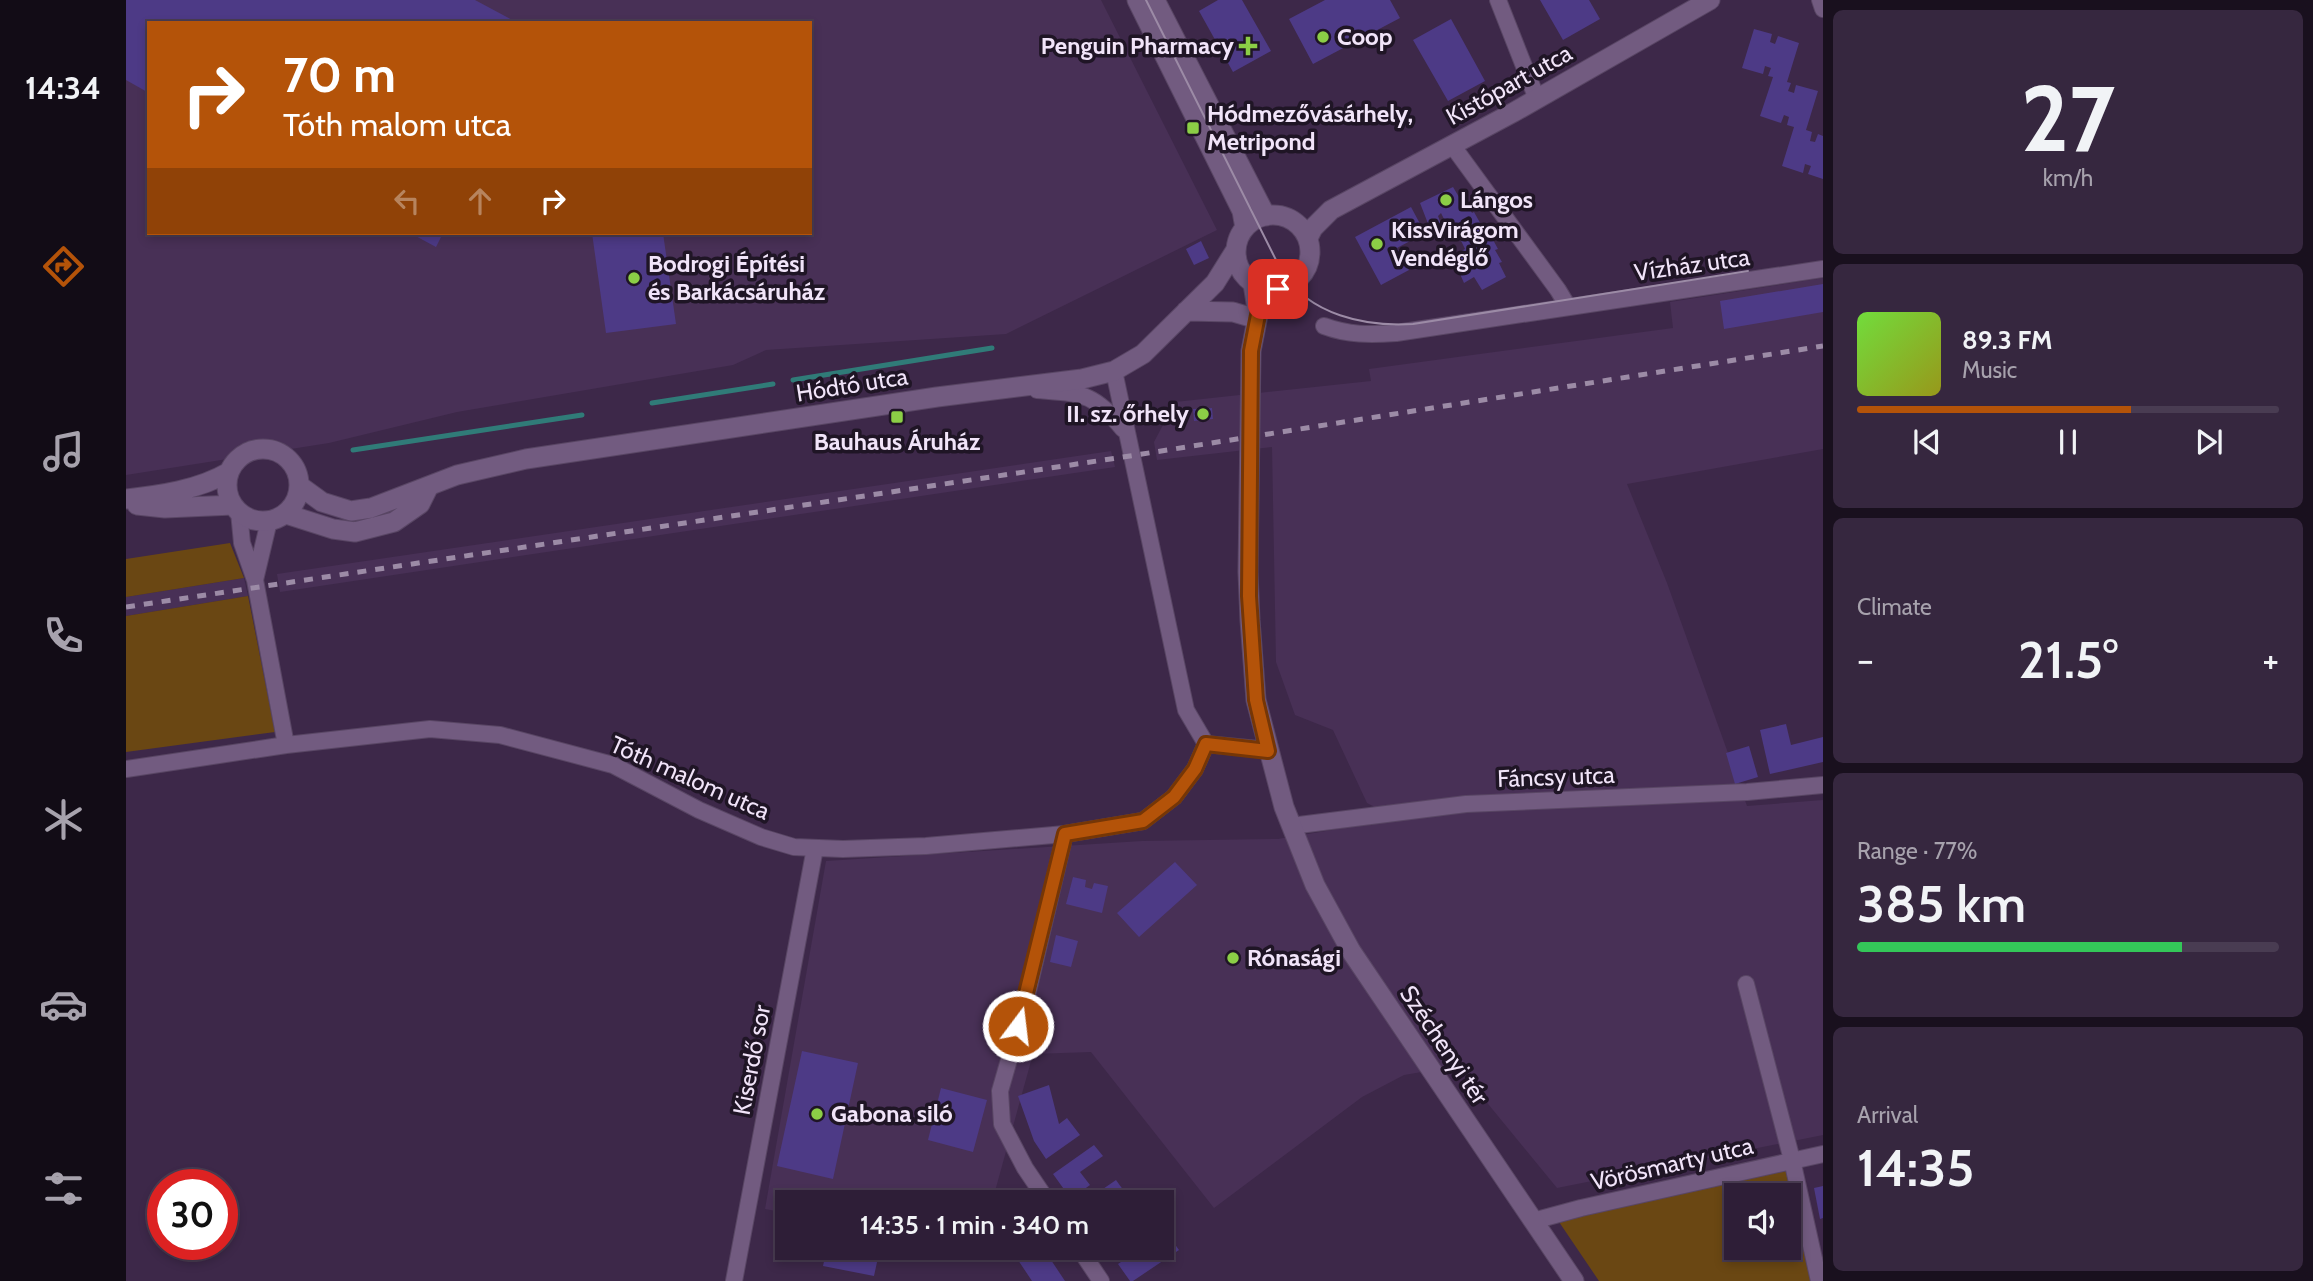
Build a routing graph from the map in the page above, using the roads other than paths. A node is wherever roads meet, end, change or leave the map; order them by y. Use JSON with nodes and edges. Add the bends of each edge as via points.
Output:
{"nodes":[{"id":1,"x":1137,"y":0,"type":"edge"},
{"id":2,"x":1155,"y":0,"type":"edge"},
{"id":3,"x":1497,"y":0,"type":"edge"},
{"id":4,"x":1710,"y":0,"type":"edge"},
{"id":5,"x":1820,"y":0,"type":"edge"},
{"id":6,"x":1823,"y":9,"type":"edge"},
{"id":7,"x":1537,"y":99,"type":"junction"},
{"id":8,"x":1452,"y":145,"type":"junction"},
{"id":9,"x":1331,"y":210,"type":"junction"},
{"id":10,"x":1266,"y":216,"type":"junction"},
{"id":11,"x":1289,"y":219,"type":"junction"},
{"id":12,"x":1245,"y":228,"type":"junction"},
{"id":13,"x":1308,"y":238,"type":"junction"},
{"id":14,"x":1236,"y":251,"type":"junction"},
{"id":15,"x":1823,"y":269,"type":"edge"},
{"id":16,"x":1253,"y":284,"type":"junction"},
{"id":17,"x":1278,"y":289,"type":"junction"},
{"id":18,"x":1567,"y":305,"type":"junction"},
{"id":19,"x":1186,"y":311,"type":"junction"},
{"id":20,"x":1257,"y":317,"type":"junction"},
{"id":21,"x":1324,"y":326,"type":"dead end"},
{"id":22,"x":1114,"y":371,"type":"junction"},
{"id":23,"x":1010,"y":388,"type":"junction"},
{"id":24,"x":1126,"y":432,"type":"junction"},
{"id":25,"x":229,"y":472,"type":"junction"},
{"id":26,"x":300,"y":486,"type":"junction"},
{"id":27,"x":429,"y":486,"type":"junction"},
{"id":28,"x":126,"y":501,"type":"edge"},
{"id":29,"x":236,"y":508,"type":"junction"},
{"id":30,"x":278,"y":517,"type":"junction"},
{"id":31,"x":255,"y":580,"type":"junction"},
{"id":32,"x":1206,"y":744,"type":"junction"},
{"id":33,"x":286,"y":745,"type":"junction"},
{"id":34,"x":1268,"y":751,"type":"junction"},
{"id":35,"x":126,"y":769,"type":"edge"},
{"id":36,"x":1823,"y":785,"type":"edge"},
{"id":37,"x":1291,"y":826,"type":"junction"},
{"id":38,"x":1065,"y":834,"type":"junction"},
{"id":39,"x":815,"y":848,"type":"junction"},
{"id":40,"x":1746,"y":984,"type":"dead end"},
{"id":41,"x":1823,"y":1154,"type":"edge"},
{"id":42,"x":1792,"y":1160,"type":"junction"},
{"id":43,"x":1040,"y":1190,"type":"edge"},
{"id":44,"x":1532,"y":1222,"type":"junction"},
{"id":45,"x":1087,"y":1260,"type":"edge"},
{"id":46,"x":734,"y":1281,"type":"edge"},
{"id":47,"x":1101,"y":1281,"type":"edge"},
{"id":48,"x":1574,"y":1281,"type":"edge"},
{"id":49,"x":1819,"y":1281,"type":"edge"}],
"edges":[{"from":1,"to":12,"type":"street","via":[[1242,211]]},
{"from":2,"to":10,"type":"street"},
{"from":3,"to":7,"type":"street"},
{"from":4,"to":7,"type":"street","name":"Kistópart utca"},
{"from":5,"to":6,"type":"street"},
{"from":7,"to":8,"type":"street","name":"Kistópart utca"},
{"from":8,"to":9,"type":"street","name":"Kistópart utca"},
{"from":8,"to":18,"type":"street"},
{"from":9,"to":11,"type":"street","name":"Kistópart utca"},
{"from":9,"to":13,"type":"street","name":"Kistópart utca"},
{"from":10,"to":11,"type":"street"},
{"from":10,"to":12,"type":"street"},
{"from":11,"to":13,"type":"street"},
{"from":12,"to":14,"type":"street"},
{"from":13,"to":17,"type":"street","via":[[1306,269],[1291,285]]},
{"from":14,"to":16,"type":"street","via":[[1237,264]]},
{"from":14,"to":19,"type":"street","name":"Hódtó utca","via":[[1214,283]]},
{"from":15,"to":18,"type":"street","name":"Vízház utca"},
{"from":16,"to":17,"type":"street"},
{"from":16,"to":20,"type":"street"},
{"from":17,"to":20,"type":"street"},
{"from":18,"to":21,"type":"street","name":"Vízház utca","via":[[1384,334],[1343,333]]},
{"from":19,"to":20,"type":"street"},
{"from":19,"to":22,"type":"street","name":"Hódtó utca","via":[[1143,354]]},
{"from":20,"to":34,"type":"street","name":"Széchenyi tér","via":[[1251,351],[1248,572],[1256,700]]},
{"from":22,"to":23,"type":"street","name":"Hódtó utca"},
{"from":22,"to":24,"type":"street"},
{"from":23,"to":24,"type":"street","via":[[1085,396],[1105,407]]},
{"from":23,"to":27,"type":"street","name":"Hódtó utca","via":[[526,459]]},
{"from":24,"to":32,"type":"street","via":[[1186,710]]},
{"from":25,"to":26,"type":"street","via":[[244,455],[272,450],[295,466]]},
{"from":25,"to":28,"type":"street","via":[[216,480]]},
{"from":25,"to":29,"type":"street","via":[[228,494]]},
{"from":26,"to":27,"type":"street","name":"Hódtó utca","via":[[322,502],[351,510],[371,508]]},
{"from":26,"to":30,"type":"street","via":[[298,497]]},
{"from":27,"to":30,"type":"street","via":[[420,504],[394,522],[362,530],[342,531]]},
{"from":28,"to":29,"type":"street","via":[[165,508]]},
{"from":29,"to":30,"type":"street","via":[[250,519]]},
{"from":29,"to":31,"type":"street"},
{"from":30,"to":31,"type":"street"},
{"from":31,"to":33,"type":"street"},
{"from":32,"to":34,"type":"street"},
{"from":32,"to":38,"type":"street","name":"Tóth malom utca","via":[[1195,769],[1174,797],[1143,821]]},
{"from":33,"to":35,"type":"street","name":"Tóth malom utca"},
{"from":33,"to":39,"type":"street","name":"Tóth malom utca","via":[[430,729],[500,735],[613,765],[761,837]]},
{"from":34,"to":37,"type":"street","name":"Széchenyi tér"},
{"from":36,"to":37,"type":"street","name":"Fáncsy utca","via":[[1466,804]]},
{"from":37,"to":44,"type":"street","name":"Széchenyi tér","via":[[1315,885],[1351,951]]},
{"from":38,"to":39,"type":"street","name":"Tóth malom utca","via":[[926,846]]},
{"from":38,"to":43,"type":"street","via":[[1000,1091],[1002,1124]]},
{"from":39,"to":46,"type":"street","name":"Kiserdő sor"},
{"from":40,"to":42,"type":"street"},
{"from":41,"to":42,"type":"street","name":"Vörösmarty utca"},
{"from":42,"to":44,"type":"street","name":"Vörösmarty utca"},
{"from":42,"to":49,"type":"street"},
{"from":44,"to":48,"type":"street","name":"Széchenyi tér"},
{"from":45,"to":47,"type":"street"}]}
